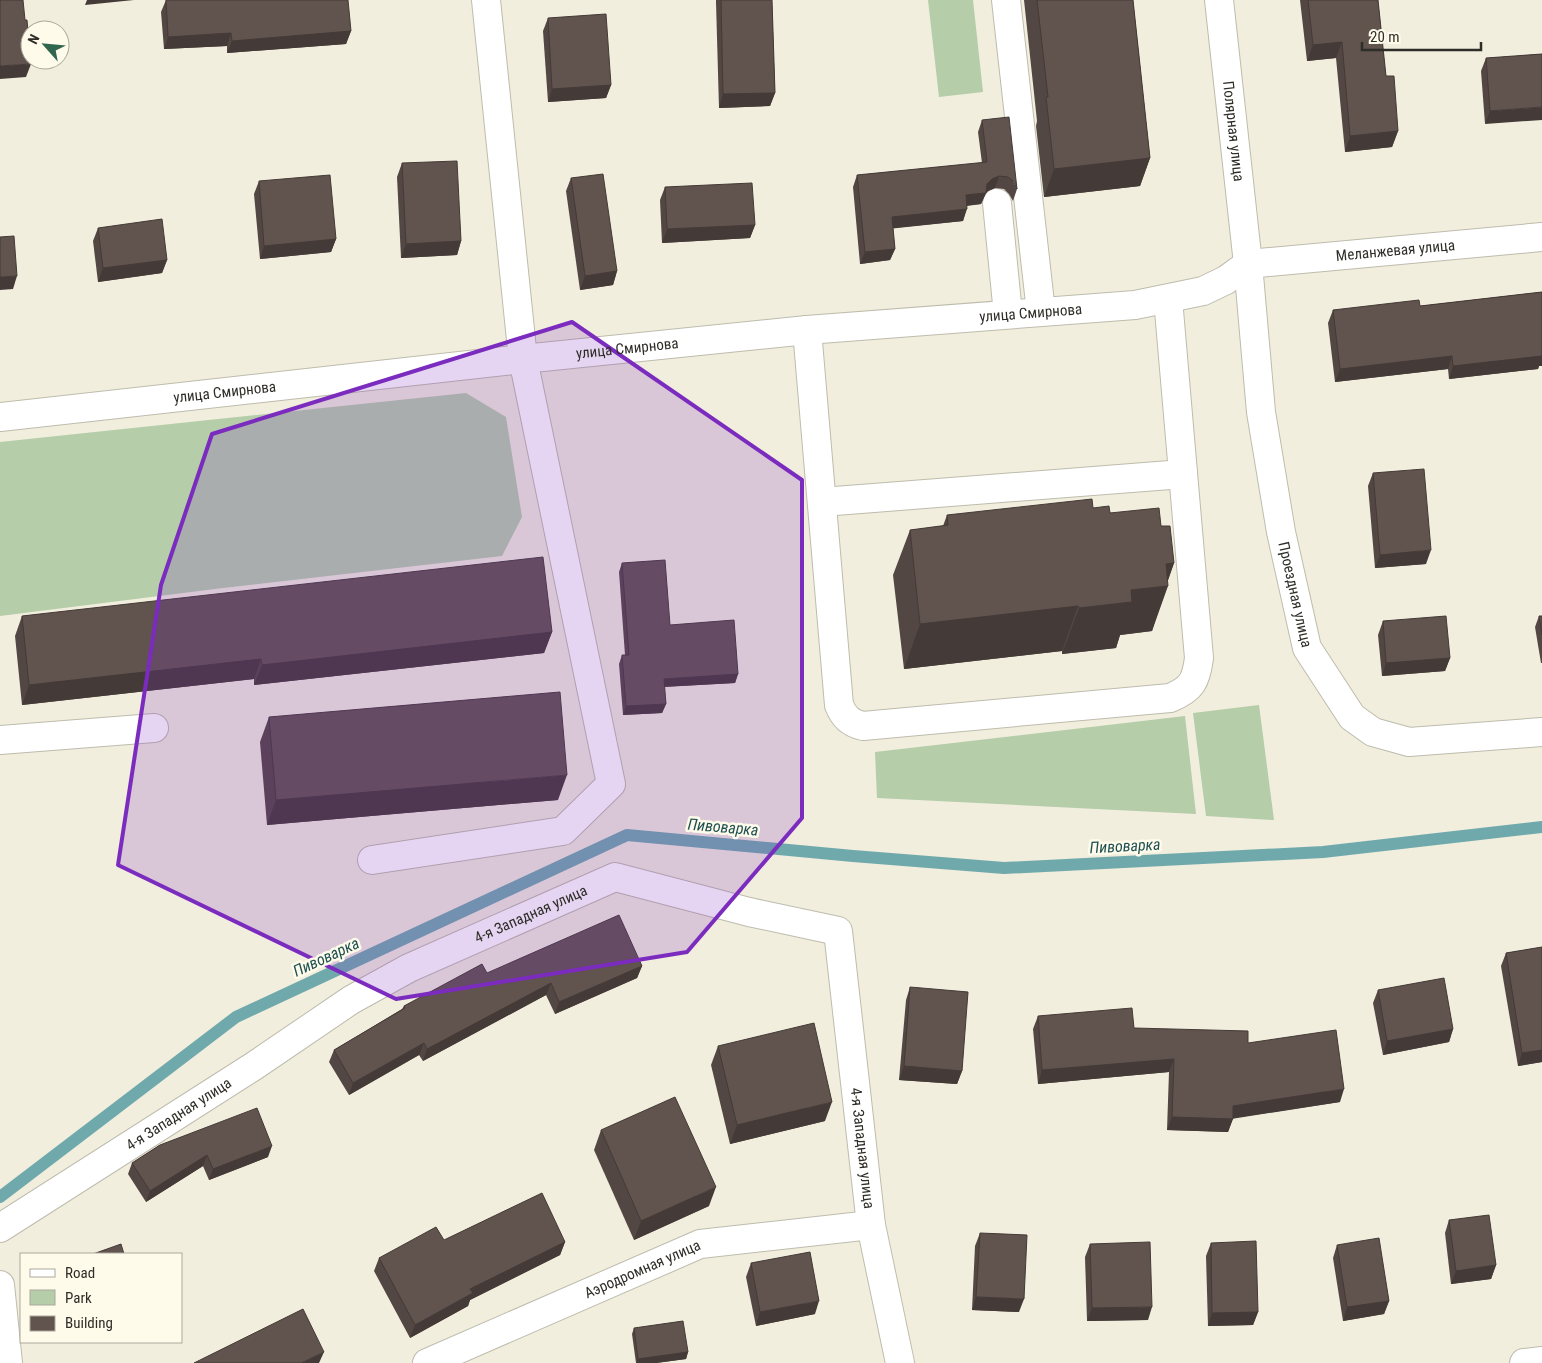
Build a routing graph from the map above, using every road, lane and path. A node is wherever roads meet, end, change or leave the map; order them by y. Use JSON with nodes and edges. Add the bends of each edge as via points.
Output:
{"nodes":[{"id":1,"x":486,"y":0,"type":"edge"},
{"id":2,"x":1006,"y":0,"type":"edge"},
{"id":3,"x":1219,"y":0,"type":"edge"},
{"id":4,"x":997,"y":203,"type":"dead end"},
{"id":5,"x":1542,"y":237,"type":"edge"},
{"id":6,"x":1248,"y":264,"type":"junction"},
{"id":7,"x":1168,"y":299,"type":"junction"},
{"id":8,"x":1041,"y":312,"type":"junction"},
{"id":9,"x":1008,"y":314,"type":"junction"},
{"id":10,"x":807,"y":330,"type":"junction"},
{"id":11,"x":523,"y":359,"type":"junction"},
{"id":12,"x":0,"y":417,"type":"edge"},
{"id":13,"x":1183,"y":474,"type":"junction"},
{"id":14,"x":822,"y":502,"type":"junction"},
{"id":15,"x":154,"y":728,"type":"dead end"},
{"id":16,"x":1542,"y":732,"type":"edge"},
{"id":17,"x":0,"y":740,"type":"edge"},
{"id":18,"x":372,"y":860,"type":"dead end"},
{"id":19,"x":871,"y":1225,"type":"junction"},
{"id":20,"x":0,"y":1228,"type":"edge"},
{"id":21,"x":0,"y":1285,"type":"edge"},
{"id":22,"x":1542,"y":1362,"type":"edge"},
{"id":23,"x":8,"y":1363,"type":"edge"},
{"id":24,"x":428,"y":1363,"type":"edge"},
{"id":25,"x":900,"y":1363,"type":"edge"},
{"id":26,"x":1524,"y":1363,"type":"edge"}],
"edges":[{"from":1,"to":11,"type":"street"},
{"from":2,"to":8,"type":"street"},
{"from":3,"to":6,"type":"street","name":"Полярная улица"},
{"from":4,"to":9,"type":"street"},
{"from":5,"to":6,"type":"street","name":"Меланжевая улица"},
{"from":6,"to":7,"type":"street","name":"улица Смирнова","via":[[1203,291]]},
{"from":6,"to":16,"type":"street","name":"Проездная улица","via":[[1261,412],[1307,648],[1352,717],[1373,732],[1409,742]]},
{"from":7,"to":8,"type":"street","name":"улица Смирнова","via":[[1135,305]]},
{"from":7,"to":13,"type":"street"},
{"from":8,"to":9,"type":"street","name":"улица Смирнова"},
{"from":9,"to":10,"type":"street","name":"улица Смирнова"},
{"from":10,"to":11,"type":"street","name":"улица Смирнова"},
{"from":10,"to":14,"type":"street"},
{"from":11,"to":12,"type":"street","name":"улица Смирнова"},
{"from":11,"to":18,"type":"street","via":[[611,784],[562,831]]},
{"from":13,"to":14,"type":"street"},
{"from":13,"to":14,"type":"street","via":[[1199,658],[1197,674],[1181,693],[1170,698],[864,726],[848,719],[839,705]]},
{"from":15,"to":17,"type":"street"},
{"from":19,"to":20,"type":"street","name":"4-я Западная улица","via":[[838,931],[615,877],[409,968],[351,1000],[254,1066]]},
{"from":19,"to":24,"type":"street","name":"Аэродромная улица","via":[[700,1244]]},
{"from":19,"to":25,"type":"street"},
{"from":21,"to":23,"type":"street"},
{"from":22,"to":26,"type":"street"}]}
